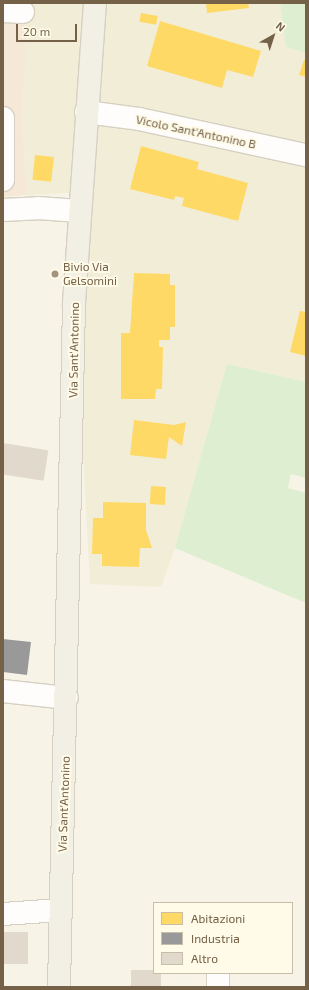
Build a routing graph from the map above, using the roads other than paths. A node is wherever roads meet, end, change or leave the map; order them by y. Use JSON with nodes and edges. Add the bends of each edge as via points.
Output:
{"nodes":[{"id":1,"x":96,"y":3,"type":"edge"},
{"id":2,"x":86,"y":112,"type":"junction"},
{"id":3,"x":3,"y":118,"type":"edge"},
{"id":4,"x":306,"y":155,"type":"edge"},
{"id":5,"x":3,"y":180,"type":"edge"},
{"id":6,"x":3,"y":210,"type":"edge"},
{"id":7,"x":79,"y":211,"type":"junction"},
{"id":8,"x":3,"y":691,"type":"edge"},
{"id":9,"x":67,"y":698,"type":"junction"},
{"id":10,"x":60,"y":910,"type":"junction"},
{"id":11,"x":3,"y":914,"type":"edge"},
{"id":12,"x":218,"y":974,"type":"edge"},
{"id":13,"x":59,"y":987,"type":"edge"},
{"id":14,"x":218,"y":987,"type":"edge"}],
"edges":[{"from":1,"to":2,"type":"main road","name":"Via Sant'Antonino"},
{"from":2,"to":4,"type":"street","name":"Vicolo Sant'Antonino B","via":[[139,119]]},
{"from":2,"to":7,"type":"main road","name":"Via Sant'Antonino"},
{"from":3,"to":5,"type":"street"},
{"from":6,"to":7,"type":"street","via":[[38,208]]},
{"from":7,"to":9,"type":"main road","name":"Via Sant'Antonino","via":[[74,303]]},
{"from":8,"to":9,"type":"street"},
{"from":9,"to":10,"type":"main road","name":"Via Sant'Antonino"},
{"from":10,"to":11,"type":"street"},
{"from":10,"to":13,"type":"main road","name":"Via Sant'Antonino"},
{"from":12,"to":14,"type":"street"}]}
